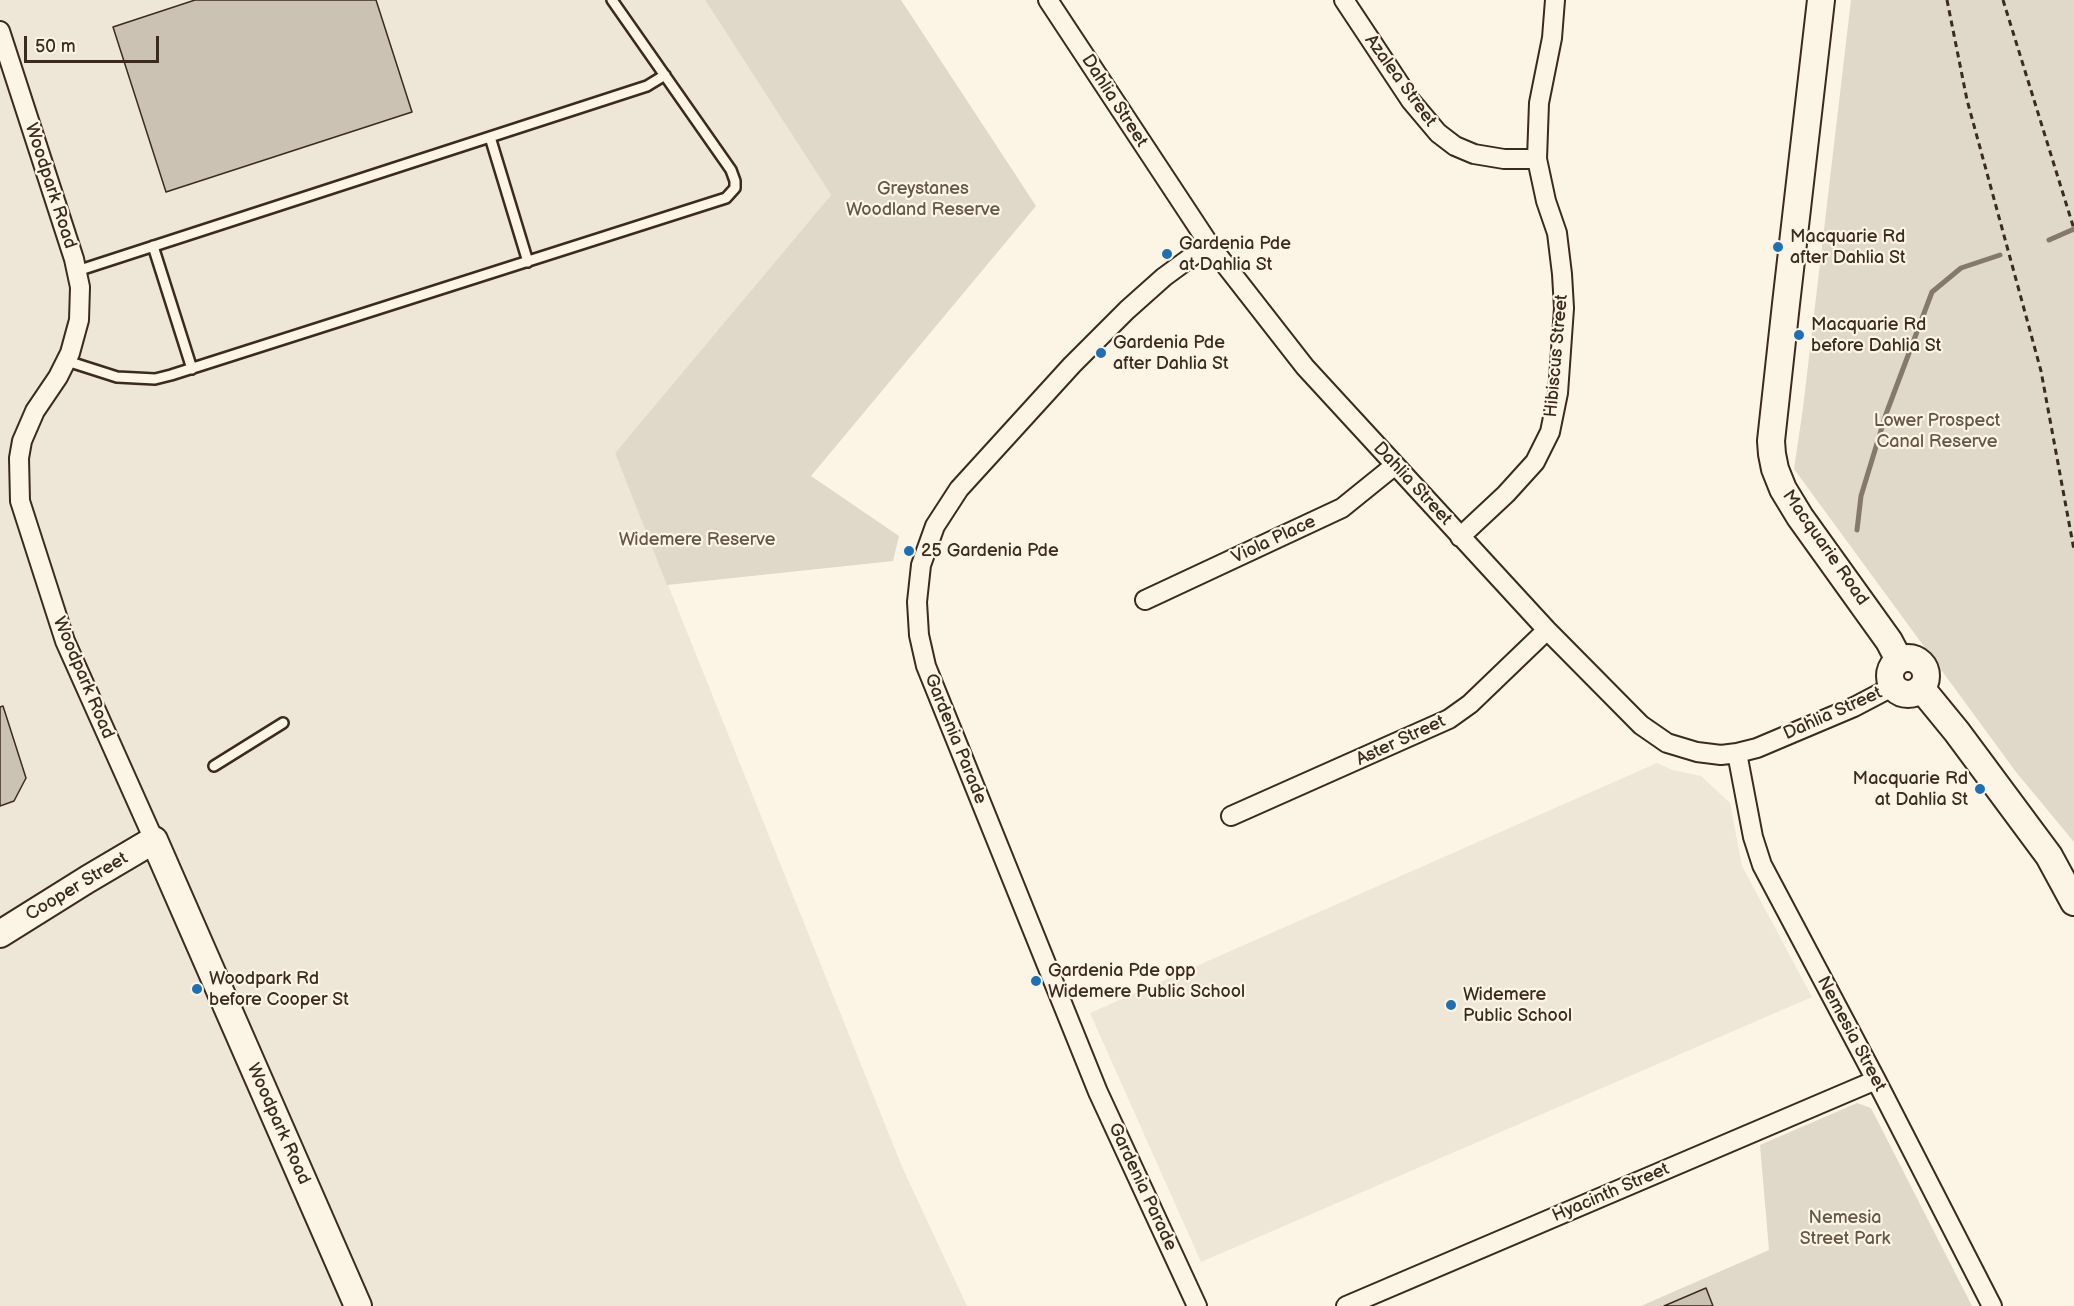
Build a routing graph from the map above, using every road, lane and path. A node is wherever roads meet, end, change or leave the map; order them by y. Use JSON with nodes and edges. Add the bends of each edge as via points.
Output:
{"nodes":[{"id":1,"x":612,"y":0,"type":"edge"},
{"id":2,"x":1048,"y":0,"type":"edge"},
{"id":3,"x":1344,"y":0,"type":"edge"},
{"id":4,"x":1555,"y":0,"type":"edge"},
{"id":5,"x":1821,"y":0,"type":"edge"},
{"id":6,"x":1947,"y":0,"type":"edge"},
{"id":7,"x":2002,"y":0,"type":"edge"},
{"id":8,"x":0,"y":31,"type":"edge"},
{"id":9,"x":664,"y":75,"type":"junction"},
{"id":10,"x":490,"y":137,"type":"junction"},
{"id":11,"x":1537,"y":159,"type":"junction"},
{"id":12,"x":2074,"y":229,"type":"edge"},
{"id":13,"x":1209,"y":244,"type":"junction"},
{"id":14,"x":153,"y":246,"type":"junction"},
{"id":15,"x":528,"y":262,"type":"junction"},
{"id":16,"x":77,"y":271,"type":"junction"},
{"id":17,"x":67,"y":361,"type":"junction"},
{"id":18,"x":192,"y":369,"type":"junction"},
{"id":19,"x":1394,"y":466,"type":"junction"},
{"id":20,"x":1460,"y":537,"type":"junction"},
{"id":21,"x":2074,"y":550,"type":"edge"},
{"id":22,"x":1145,"y":600,"type":"dead end"},
{"id":23,"x":1547,"y":630,"type":"junction"},
{"id":24,"x":1899,"y":660,"type":"junction"},
{"id":25,"x":1894,"y":686,"type":"junction"},
{"id":26,"x":1921,"y":688,"type":"junction"},
{"id":27,"x":284,"y":723,"type":"dead end"},
{"id":28,"x":1737,"y":753,"type":"junction"},
{"id":29,"x":214,"y":766,"type":"dead end"},
{"id":30,"x":1231,"y":816,"type":"dead end"},
{"id":31,"x":154,"y":840,"type":"junction"},
{"id":32,"x":2074,"y":902,"type":"edge"},
{"id":33,"x":0,"y":934,"type":"edge"},
{"id":34,"x":1876,"y":1080,"type":"junction"},
{"id":35,"x":358,"y":1306,"type":"edge"},
{"id":36,"x":1197,"y":1306,"type":"edge"},
{"id":37,"x":1346,"y":1306,"type":"edge"},
{"id":38,"x":1992,"y":1306,"type":"edge"}],
"edges":[{"from":1,"to":9,"type":"lane"},
{"from":2,"to":13,"type":"street","name":"Dahlia Street"},
{"from":3,"to":11,"type":"street","name":"Azalea Street","via":[[1411,101],[1438,133],[1474,154]]},
{"from":4,"to":11,"type":"street","name":"Hibiscus Street","via":[[1539,103]]},
{"from":5,"to":24,"type":"street","name":"Macquarie Road","via":[[1772,454],[1783,489],[1800,517]]},
{"from":6,"to":21,"type":"path","via":[[1967,99],[2041,371]]},
{"from":7,"to":12,"type":"path"},
{"from":8,"to":16,"type":"street","name":"Woodpark Road"},
{"from":9,"to":10,"type":"lane","via":[[647,86]]},
{"from":9,"to":15,"type":"lane","via":[[731,170],[735,181],[731,194],[718,202]]},
{"from":10,"to":14,"type":"lane"},
{"from":10,"to":15,"type":"lane"},
{"from":11,"to":20,"type":"street","name":"Hibiscus Street","via":[[1557,232],[1562,274],[1564,308],[1558,393],[1550,432],[1535,462]]},
{"from":13,"to":19,"type":"street","name":"Dahlia Street","via":[[1305,368]]},
{"from":13,"to":36,"type":"street","name":"Gardenia Parade","via":[[1127,310],[959,489],[934,526],[921,565],[917,602],[926,666],[1098,1092]]},
{"from":14,"to":16,"type":"lane"},
{"from":14,"to":18,"type":"lane"},
{"from":15,"to":18,"type":"lane"},
{"from":16,"to":17,"type":"street","name":"Woodpark Road","via":[[79,320]]},
{"from":17,"to":18,"type":"lane","via":[[117,377],[141,379]]},
{"from":17,"to":31,"type":"street","name":"Woodpark Road","via":[[35,411],[22,441],[20,501],[65,641]]},
{"from":19,"to":20,"type":"street","name":"Dahlia Street"},
{"from":19,"to":22,"type":"street","name":"Viola Place","via":[[1342,508]]},
{"from":20,"to":23,"type":"street","name":"Dahlia Street"},
{"from":23,"to":28,"type":"street","name":"Dahlia Street","via":[[1630,715],[1658,738],[1696,752]]},
{"from":23,"to":30,"type":"street","name":"Aster Street","via":[[1470,704],[1449,719]]},
{"from":24,"to":25,"type":"street","via":[[1891,672]]},
{"from":24,"to":26,"type":"street","via":[[1910,658],[1920,662],[1926,672]]},
{"from":25,"to":26,"type":"street","via":[[1907,694]]},
{"from":25,"to":28,"type":"street","name":"Dahlia Street","via":[[1854,707]]},
{"from":26,"to":32,"type":"street","via":[[2049,856]]},
{"from":27,"to":29,"type":"lane"},
{"from":28,"to":34,"type":"street","name":"Nemesia Street","via":[[1762,866]]},
{"from":31,"to":33,"type":"street","name":"Cooper Street"},
{"from":31,"to":35,"type":"street","name":"Woodpark Road"},
{"from":34,"to":37,"type":"street","name":"Hyacinth Street"},
{"from":34,"to":38,"type":"street","name":"Nemesia Street"}]}
